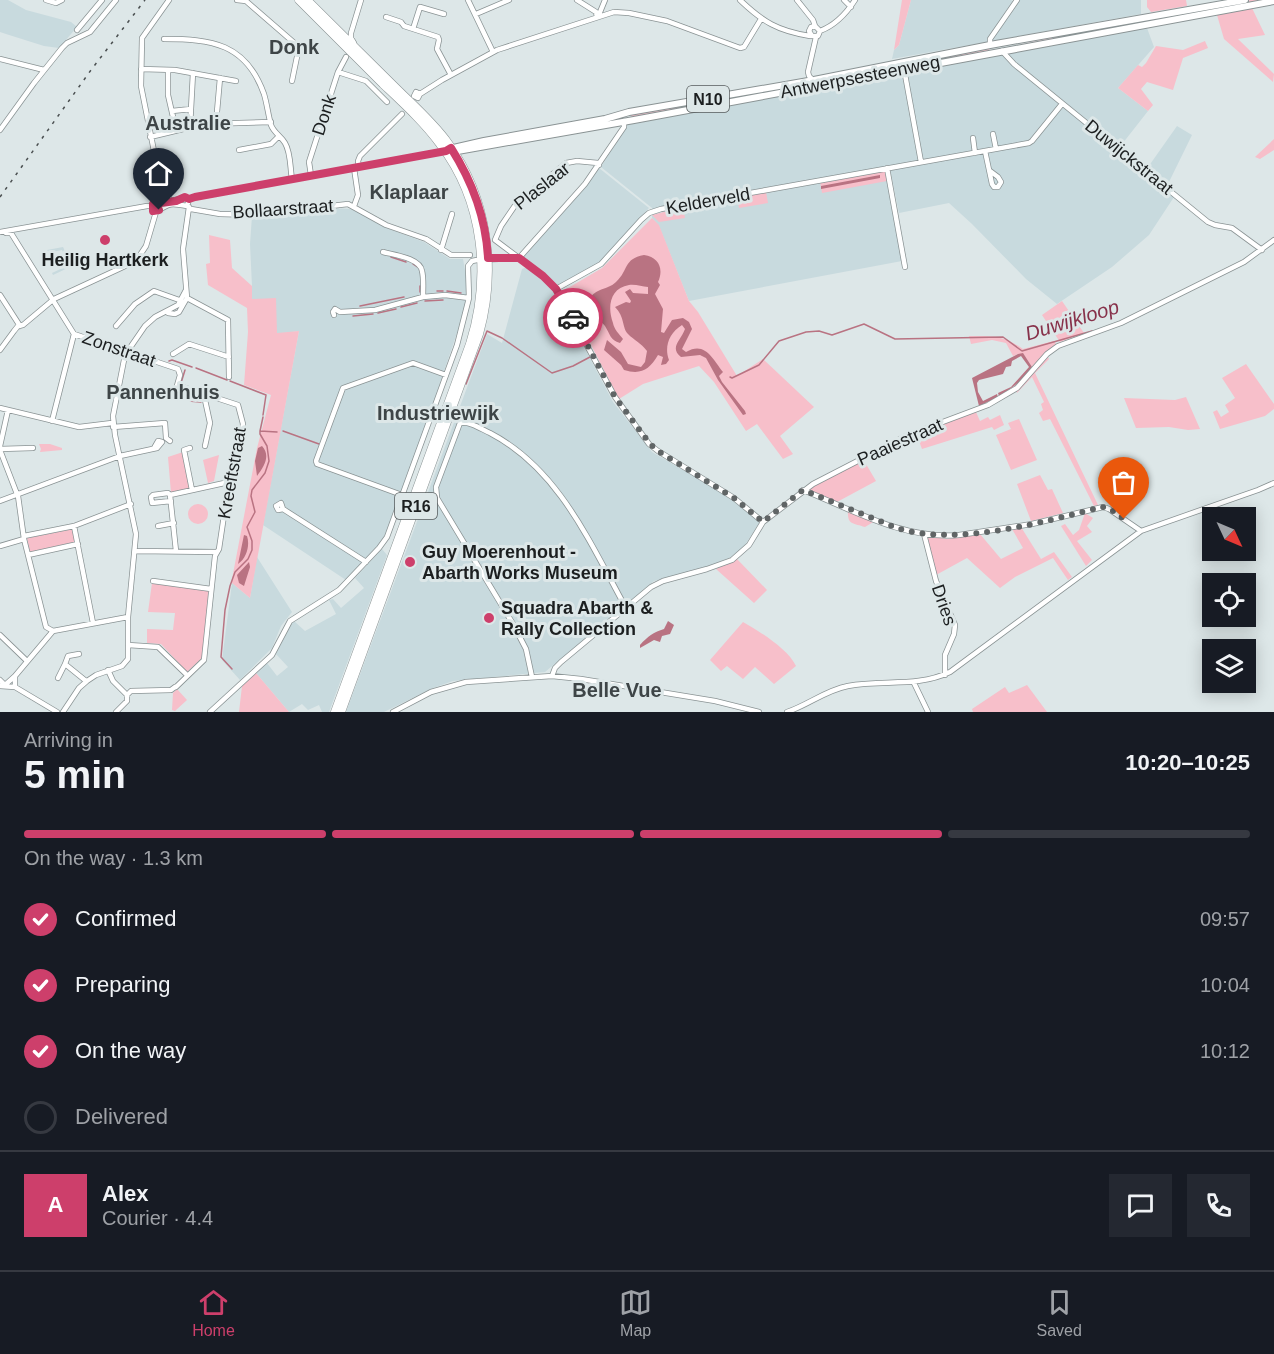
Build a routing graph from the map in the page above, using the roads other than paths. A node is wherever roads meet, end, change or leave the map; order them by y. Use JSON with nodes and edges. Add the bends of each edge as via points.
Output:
{"nodes":[{"id":1,"x":46,"y":0,"type":"edge"},
{"id":2,"x":62,"y":0,"type":"edge"},
{"id":3,"x":92,"y":0,"type":"edge"},
{"id":4,"x":102,"y":0,"type":"edge"},
{"id":5,"x":116,"y":0,"type":"edge"},
{"id":6,"x":169,"y":0,"type":"edge"},
{"id":7,"x":237,"y":0,"type":"edge"},
{"id":8,"x":299,"y":0,"type":"edge"},
{"id":9,"x":307,"y":0,"type":"edge"},
{"id":10,"x":361,"y":0,"type":"edge"},
{"id":11,"x":468,"y":0,"type":"edge"},
{"id":12,"x":505,"y":0,"type":"edge"},
{"id":13,"x":577,"y":0,"type":"edge"},
{"id":14,"x":605,"y":0,"type":"edge"},
{"id":15,"x":740,"y":0,"type":"edge"},
{"id":16,"x":797,"y":0,"type":"edge"},
{"id":17,"x":844,"y":0,"type":"edge"},
{"id":18,"x":855,"y":0,"type":"edge"},
{"id":19,"x":1017,"y":0,"type":"edge"},
{"id":20,"x":1245,"y":0,"type":"edge"},
{"id":21,"x":1274,"y":1,"type":"edge"},
{"id":22,"x":249,"y":2,"type":"edge"},
{"id":23,"x":98,"y":6,"type":"junction"},
{"id":24,"x":588,"y":7,"type":"junction"},
{"id":25,"x":851,"y":7,"type":"junction"},
{"id":26,"x":601,"y":9,"type":"junction"},
{"id":27,"x":444,"y":14,"type":"dead end"},
{"id":28,"x":476,"y":14,"type":"junction"},
{"id":29,"x":608,"y":14,"type":"junction"},
{"id":30,"x":386,"y":17,"type":"dead end"},
{"id":31,"x":597,"y":17,"type":"junction"},
{"id":32,"x":761,"y":19,"type":"junction"},
{"id":33,"x":589,"y":20,"type":"junction"},
{"id":34,"x":1113,"y":23,"type":"junction"},
{"id":35,"x":1100,"y":25,"type":"junction"},
{"id":36,"x":353,"y":26,"type":"junction"},
{"id":37,"x":815,"y":26,"type":"junction"},
{"id":38,"x":413,"y":28,"type":"junction"},
{"id":39,"x":77,"y":30,"type":"dead end"},
{"id":40,"x":1114,"y":30,"type":"junction"},
{"id":41,"x":820,"y":31,"type":"junction"},
{"id":42,"x":1101,"y":33,"type":"junction"},
{"id":43,"x":813,"y":36,"type":"junction"},
{"id":44,"x":1040,"y":37,"type":"junction"},
{"id":45,"x":345,"y":38,"type":"junction"},
{"id":46,"x":164,"y":39,"type":"dead end"},
{"id":47,"x":991,"y":45,"type":"junction"},
{"id":48,"x":356,"y":48,"type":"junction"},
{"id":49,"x":1002,"y":51,"type":"junction"},
{"id":50,"x":493,"y":52,"type":"junction"},
{"id":51,"x":989,"y":54,"type":"junction"},
{"id":52,"x":346,"y":57,"type":"dead end"},
{"id":53,"x":0,"y":59,"type":"edge"},
{"id":54,"x":44,"y":69,"type":"junction"},
{"id":55,"x":141,"y":69,"type":"junction"},
{"id":56,"x":904,"y":69,"type":"junction"},
{"id":57,"x":168,"y":70,"type":"junction"},
{"id":58,"x":338,"y":72,"type":"junction"},
{"id":59,"x":193,"y":73,"type":"junction"},
{"id":60,"x":451,"y":75,"type":"junction"},
{"id":61,"x":220,"y":78,"type":"junction"},
{"id":62,"x":809,"y":79,"type":"junction"},
{"id":63,"x":236,"y":81,"type":"dead end"},
{"id":64,"x":292,"y":81,"type":"dead end"},
{"id":65,"x":420,"y":94,"type":"dead end"},
{"id":66,"x":387,"y":102,"type":"dead end"},
{"id":67,"x":1062,"y":104,"type":"junction"},
{"id":68,"x":191,"y":109,"type":"junction"},
{"id":69,"x":172,"y":111,"type":"junction"},
{"id":70,"x":629,"y":112,"type":"junction"},
{"id":71,"x":402,"y":114,"type":"dead end"},
{"id":72,"x":627,"y":121,"type":"junction"},
{"id":73,"x":271,"y":122,"type":"junction"},
{"id":74,"x":216,"y":123,"type":"junction"},
{"id":75,"x":189,"y":127,"type":"junction"},
{"id":76,"x":562,"y":129,"type":"junction"},
{"id":77,"x":0,"y":130,"type":"edge"},
{"id":78,"x":176,"y":130,"type":"junction"},
{"id":79,"x":993,"y":134,"type":"dead end"},
{"id":80,"x":433,"y":135,"type":"junction"},
{"id":81,"x":150,"y":136,"type":"junction"},
{"id":82,"x":278,"y":137,"type":"junction"},
{"id":83,"x":443,"y":137,"type":"junction"},
{"id":84,"x":973,"y":138,"type":"dead end"},
{"id":85,"x":465,"y":147,"type":"junction"},
{"id":86,"x":996,"y":149,"type":"junction"},
{"id":87,"x":239,"y":150,"type":"dead end"},
{"id":88,"x":450,"y":150,"type":"junction"},
{"id":89,"x":986,"y":151,"type":"junction"},
{"id":90,"x":975,"y":153,"type":"junction"},
{"id":91,"x":432,"y":154,"type":"junction"},
{"id":92,"x":921,"y":162,"type":"junction"},
{"id":93,"x":462,"y":165,"type":"junction"},
{"id":94,"x":599,"y":165,"type":"junction"},
{"id":95,"x":356,"y":167,"type":"junction"},
{"id":96,"x":887,"y":168,"type":"junction"},
{"id":97,"x":990,"y":171,"type":"dead end"},
{"id":98,"x":311,"y":175,"type":"junction"},
{"id":99,"x":292,"y":179,"type":"junction"},
{"id":100,"x":170,"y":202,"type":"junction"},
{"id":101,"x":189,"y":204,"type":"junction"},
{"id":102,"x":152,"y":206,"type":"junction"},
{"id":103,"x":354,"y":206,"type":"junction"},
{"id":104,"x":156,"y":212,"type":"junction"},
{"id":105,"x":452,"y":214,"type":"dead end"},
{"id":106,"x":0,"y":232,"type":"edge"},
{"id":107,"x":1274,"y":240,"type":"edge"},
{"id":108,"x":441,"y":250,"type":"junction"},
{"id":109,"x":1262,"y":250,"type":"junction"},
{"id":110,"x":383,"y":252,"type":"dead end"},
{"id":111,"x":470,"y":255,"type":"dead end"},
{"id":112,"x":519,"y":258,"type":"junction"},
{"id":113,"x":485,"y":259,"type":"junction"},
{"id":114,"x":905,"y":267,"type":"dead end"},
{"id":115,"x":556,"y":289,"type":"junction"},
{"id":116,"x":0,"y":295,"type":"edge"},
{"id":117,"x":423,"y":297,"type":"junction"},
{"id":118,"x":469,"y":298,"type":"junction"},
{"id":119,"x":184,"y":299,"type":"junction"},
{"id":120,"x":52,"y":300,"type":"junction"},
{"id":121,"x":340,"y":312,"type":"dead end"},
{"id":122,"x":20,"y":326,"type":"junction"},
{"id":123,"x":116,"y":326,"type":"dead end"},
{"id":124,"x":74,"y":333,"type":"junction"},
{"id":125,"x":0,"y":350,"type":"edge"},
{"id":126,"x":127,"y":351,"type":"junction"},
{"id":127,"x":173,"y":354,"type":"dead end"},
{"id":128,"x":229,"y":357,"type":"junction"},
{"id":129,"x":446,"y":375,"type":"junction"},
{"id":130,"x":229,"y":376,"type":"dead end"},
{"id":131,"x":176,"y":387,"type":"joint"},
{"id":132,"x":206,"y":396,"type":"junction"},
{"id":133,"x":0,"y":408,"type":"edge"},
{"id":134,"x":9,"y":410,"type":"junction"},
{"id":135,"x":52,"y":421,"type":"junction"},
{"id":136,"x":113,"y":425,"type":"junction"},
{"id":137,"x":170,"y":441,"type":"dead end"},
{"id":138,"x":205,"y":446,"type":"dead end"},
{"id":139,"x":0,"y":448,"type":"edge"},
{"id":140,"x":33,"y":448,"type":"dead end"},
{"id":141,"x":154,"y":448,"type":"dead end"},
{"id":142,"x":190,"y":448,"type":"dead end"},
{"id":143,"x":120,"y":456,"type":"junction"},
{"id":144,"x":230,"y":482,"type":"junction"},
{"id":145,"x":1274,"y":483,"type":"edge"},
{"id":146,"x":192,"y":490,"type":"junction"},
{"id":147,"x":803,"y":490,"type":"junction"},
{"id":148,"x":18,"y":495,"type":"junction"},
{"id":149,"x":402,"y":495,"type":"junction"},
{"id":150,"x":171,"y":498,"type":"junction"},
{"id":151,"x":0,"y":501,"type":"edge"},
{"id":152,"x":152,"y":503,"type":"dead end"},
{"id":153,"x":131,"y":504,"type":"junction"},
{"id":154,"x":283,"y":509,"type":"dead end"},
{"id":155,"x":763,"y":522,"type":"junction"},
{"id":156,"x":174,"y":523,"type":"junction"},
{"id":157,"x":74,"y":526,"type":"junction"},
{"id":158,"x":158,"y":526,"type":"dead end"},
{"id":159,"x":1141,"y":531,"type":"junction"},
{"id":160,"x":924,"y":534,"type":"junction"},
{"id":161,"x":24,"y":538,"type":"junction"},
{"id":162,"x":78,"y":544,"type":"junction"},
{"id":163,"x":0,"y":546,"type":"edge"},
{"id":164,"x":135,"y":551,"type":"junction"},
{"id":165,"x":176,"y":551,"type":"junction"},
{"id":166,"x":217,"y":552,"type":"junction"},
{"id":167,"x":28,"y":555,"type":"junction"},
{"id":168,"x":366,"y":562,"type":"junction"},
{"id":169,"x":153,"y":581,"type":"dead end"},
{"id":170,"x":211,"y":589,"type":"junction"},
{"id":171,"x":626,"y":608,"type":"junction"},
{"id":172,"x":128,"y":617,"type":"junction"},
{"id":173,"x":93,"y":623,"type":"junction"},
{"id":174,"x":53,"y":631,"type":"junction"},
{"id":175,"x":0,"y":635,"type":"edge"},
{"id":176,"x":128,"y":645,"type":"junction"},
{"id":177,"x":79,"y":654,"type":"dead end"},
{"id":178,"x":27,"y":661,"type":"junction"},
{"id":179,"x":65,"y":664,"type":"junction"},
{"id":180,"x":108,"y":670,"type":"junction"},
{"id":181,"x":187,"y":675,"type":"junction"},
{"id":182,"x":945,"y":675,"type":"junction"},
{"id":183,"x":15,"y":676,"type":"junction"},
{"id":184,"x":552,"y":676,"type":"junction"},
{"id":185,"x":532,"y":677,"type":"junction"},
{"id":186,"x":58,"y":678,"type":"dead end"},
{"id":187,"x":0,"y":680,"type":"edge"},
{"id":188,"x":86,"y":681,"type":"junction"},
{"id":189,"x":914,"y":683,"type":"junction"},
{"id":190,"x":2,"y":686,"type":"edge"},
{"id":191,"x":15,"y":687,"type":"junction"},
{"id":192,"x":127,"y":695,"type":"junction"},
{"id":193,"x":117,"y":711,"type":"edge"},
{"id":194,"x":57,"y":712,"type":"edge"},
{"id":195,"x":63,"y":712,"type":"edge"},
{"id":196,"x":110,"y":712,"type":"edge"},
{"id":197,"x":210,"y":712,"type":"edge"},
{"id":198,"x":335,"y":712,"type":"edge"},
{"id":199,"x":341,"y":712,"type":"edge"},
{"id":200,"x":393,"y":712,"type":"edge"},
{"id":201,"x":759,"y":712,"type":"edge"},
{"id":202,"x":787,"y":712,"type":"edge"},
{"id":203,"x":928,"y":712,"type":"edge"}],
"edges":[{"from":1,"to":2,"type":"street"},
{"from":3,"to":23,"type":"street"},
{"from":4,"to":23,"type":"street"},
{"from":5,"to":54,"type":"street","via":[[90,32],[67,43]]},
{"from":6,"to":55,"type":"street","via":[[143,35]]},
{"from":7,"to":22,"type":"street"},
{"from":8,"to":45,"type":"highway","number":"R16"},
{"from":9,"to":45,"type":"highway","number":"R16"},
{"from":10,"to":36,"type":"street"},
{"from":11,"to":28,"type":"street"},
{"from":12,"to":28,"type":"street"},
{"from":13,"to":24,"type":"street"},
{"from":14,"to":26,"type":"street"},
{"from":15,"to":32,"type":"street"},
{"from":16,"to":37,"type":"street"},
{"from":17,"to":25,"type":"street"},
{"from":18,"to":25,"type":"street"},
{"from":19,"to":47,"type":"street","via":[[990,39]]},
{"from":20,"to":34,"type":"main road","name":"Antwerpsesteenweg","number":"N10"},
{"from":21,"to":40,"type":"main road","name":"Antwerpsesteenweg","number":"N10"},
{"from":22,"to":64,"type":"street","via":[[299,47]]},
{"from":23,"to":39,"type":"street"},
{"from":24,"to":31,"type":"street"},
{"from":24,"to":33,"type":"street"},
{"from":25,"to":41,"type":"street"},
{"from":26,"to":29,"type":"street"},
{"from":26,"to":31,"type":"street"},
{"from":27,"to":38,"type":"street","via":[[420,7]]},
{"from":28,"to":50,"type":"street"},
{"from":29,"to":31,"type":"street"},
{"from":29,"to":32,"type":"street","via":[[625,12],[667,21],[738,48],[744,47]]},
{"from":30,"to":38,"type":"street"},
{"from":31,"to":33,"type":"street"},
{"from":32,"to":43,"type":"street","via":[[778,28]]},
{"from":33,"to":50,"type":"street"},
{"from":34,"to":35,"type":"main road","name":"Antwerpsesteenweg","number":"N10"},
{"from":34,"to":40,"type":"main road","via":[[1110,27]]},
{"from":35,"to":42,"type":"main road"},
{"from":35,"to":44,"type":"main road","name":"Antwerpsesteenweg","number":"N10"},
{"from":36,"to":45,"type":"street"},
{"from":36,"to":48,"type":"street","via":[[351,38]]},
{"from":37,"to":41,"type":"street"},
{"from":37,"to":43,"type":"street","via":[[810,28]]},
{"from":38,"to":60,"type":"street","via":[[438,36],[437,49]]},
{"from":40,"to":42,"type":"main road","name":"Antwerpsesteenweg","number":"N10"},
{"from":41,"to":43,"type":"street"},
{"from":42,"to":49,"type":"main road","name":"Antwerpsesteenweg","number":"N10"},
{"from":43,"to":62,"type":"street"},
{"from":44,"to":47,"type":"main road","name":"Antwerpsesteenweg","number":"N10"},
{"from":44,"to":49,"type":"main road","number":"N10","via":[[1005,45]]},
{"from":45,"to":48,"type":"highway","number":"R16"},
{"from":45,"to":80,"type":"highway","number":"R16"},
{"from":46,"to":73,"type":"street","via":[[210,41],[234,52],[257,78]]},
{"from":47,"to":51,"type":"main road","via":[[995,50]]},
{"from":47,"to":62,"type":"main road","name":"Antwerpsesteenweg","number":"N10"},
{"from":48,"to":83,"type":"highway","number":"R16"},
{"from":49,"to":51,"type":"main road","name":"Antwerpsesteenweg","number":"N10"},
{"from":49,"to":67,"type":"street","name":"Duwijckstraat"},
{"from":50,"to":60,"type":"street"},
{"from":51,"to":56,"type":"main road","name":"Antwerpsesteenweg","number":"N10"},
{"from":52,"to":58,"type":"street","name":"Donk"},
{"from":53,"to":54,"type":"street"},
{"from":54,"to":77,"type":"street"},
{"from":55,"to":57,"type":"street"},
{"from":55,"to":81,"type":"street"},
{"from":56,"to":72,"type":"main road","name":"Antwerpsesteenweg","number":"N10"},
{"from":56,"to":92,"type":"street"},
{"from":57,"to":59,"type":"street"},
{"from":57,"to":69,"type":"street"},
{"from":58,"to":66,"type":"street","via":[[366,81]]},
{"from":58,"to":98,"type":"street","name":"Donk","via":[[309,162]]},
{"from":59,"to":61,"type":"street"},
{"from":59,"to":68,"type":"street"},
{"from":60,"to":65,"type":"street"},
{"from":61,"to":63,"type":"street"},
{"from":61,"to":74,"type":"street"},
{"from":62,"to":70,"type":"main road","name":"Antwerpsesteenweg","number":"N10"},
{"from":67,"to":86,"type":"street","name":"Kelderveld","via":[[1032,141]]},
{"from":67,"to":109,"type":"street","name":"Duwijckstraat","via":[[1210,224],[1232,228]]},
{"from":68,"to":69,"type":"street"},
{"from":68,"to":75,"type":"street"},
{"from":69,"to":78,"type":"street"},
{"from":70,"to":72,"type":"main road"},
{"from":70,"to":76,"type":"main road","name":"Antwerpsesteenweg","number":"N10"},
{"from":71,"to":95,"type":"street","via":[[360,156]]},
{"from":72,"to":76,"type":"main road","name":"Antwerpsesteenweg","number":"N10"},
{"from":72,"to":94,"type":"street","name":"Plaslaar"},
{"from":73,"to":74,"type":"street"},
{"from":73,"to":82,"type":"street"},
{"from":74,"to":75,"type":"street"},
{"from":75,"to":78,"type":"street"},
{"from":76,"to":85,"type":"main road","name":"Antwerpsesteenweg","number":"N10"},
{"from":76,"to":85,"type":"main road","name":"Antwerpsesteenweg","number":"N10","via":[[478,148]]},
{"from":78,"to":81,"type":"street"},
{"from":79,"to":86,"type":"street"},
{"from":80,"to":88,"type":"highway","number":"R16"},
{"from":80,"to":91,"type":"street","via":[[436,146]]},
{"from":81,"to":100,"type":"street"},
{"from":82,"to":87,"type":"street","via":[[271,144]]},
{"from":82,"to":99,"type":"street","via":[[286,147]]},
{"from":83,"to":85,"type":"main road"},
{"from":83,"to":88,"type":"highway","number":"R16"},
{"from":84,"to":90,"type":"street"},
{"from":85,"to":88,"type":"main road","name":"Antwerpsesteenweg","number":"N10"},
{"from":85,"to":93,"type":"main road"},
{"from":86,"to":89,"type":"street","name":"Kelderveld"},
{"from":88,"to":91,"type":"street","name":"Antwerpsesteenweg"},
{"from":88,"to":93,"type":"highway","number":"R16"},
{"from":88,"to":113,"type":"highway","number":"R16","via":[[471,203]]},
{"from":89,"to":90,"type":"street","name":"Kelderveld"},
{"from":89,"to":97,"type":"street"},
{"from":90,"to":92,"type":"street","name":"Kelderveld"},
{"from":91,"to":95,"type":"street","name":"Antwerpsesteenweg"},
{"from":92,"to":96,"type":"street","name":"Kelderveld"},
{"from":93,"to":113,"type":"highway","number":"R16","via":[[479,209]]},
{"from":94,"to":112,"type":"street","name":"Plaslaar"},
{"from":94,"to":112,"type":"street","name":"Plaslaar","via":[[566,163],[516,204],[495,238]]},
{"from":95,"to":98,"type":"street","name":"Antwerpsesteenweg"},
{"from":95,"to":103,"type":"street","via":[[358,192]]},
{"from":96,"to":114,"type":"street"},
{"from":96,"to":115,"type":"street","name":"Kelderveld","via":[[649,213],[605,261]]},
{"from":98,"to":99,"type":"street","name":"Antwerpsesteenweg"},
{"from":99,"to":101,"type":"street","name":"Antwerpsesteenweg","via":[[195,197]]},
{"from":100,"to":101,"type":"street","name":"Antwerpsesteenweg","via":[[185,197]]},
{"from":100,"to":102,"type":"street","name":"Antwerpsesteenweg"},
{"from":101,"to":103,"type":"street","name":"Bollaarstraat","via":[[240,215]]},
{"from":101,"to":104,"type":"street","name":"Antwerpsesteenweg","via":[[165,205]]},
{"from":101,"to":119,"type":"street","via":[[183,249]]},
{"from":102,"to":104,"type":"street"},
{"from":102,"to":106,"type":"street","name":"Antwerpsesteenweg"},
{"from":103,"to":108,"type":"street","name":"Bollaarstraat","via":[[386,225],[422,237]]},
{"from":104,"to":120,"type":"street","via":[[146,246],[136,261]]},
{"from":105,"to":108,"type":"street"},
{"from":106,"to":120,"type":"street","name":"Antwerpsesteenweg","via":[[10,232]]},
{"from":107,"to":109,"type":"street","name":"Paaiestraat"},
{"from":108,"to":111,"type":"street","name":"Bollaarstraat","via":[[451,255]]},
{"from":109,"to":147,"type":"street","name":"Paaiestraat","via":[[1121,322],[1058,346],[1017,388],[988,405],[908,435]]},
{"from":110,"to":117,"type":"street","via":[[420,266]]},
{"from":112,"to":113,"type":"street"},
{"from":112,"to":115,"type":"street","name":"Plaslaar"},
{"from":113,"to":118,"type":"street","via":[[472,261],[468,266]]},
{"from":113,"to":198,"type":"highway","number":"R16","via":[[480,305],[470,344]]},
{"from":113,"to":199,"type":"highway","number":"R16","via":[[486,300],[479,334]]},
{"from":115,"to":155,"type":"street","name":"Plaslaar","via":[[615,397],[650,444],[734,498]]},
{"from":116,"to":122,"type":"street"},
{"from":117,"to":118,"type":"street"},
{"from":117,"to":121,"type":"street","via":[[375,309]]},
{"from":118,"to":129,"type":"street"},
{"from":119,"to":123,"type":"street","via":[[154,291],[135,304]]},
{"from":119,"to":126,"type":"street","via":[[155,316]]},
{"from":119,"to":128,"type":"street","via":[[228,320]]},
{"from":120,"to":122,"type":"street"},
{"from":120,"to":124,"type":"street"},
{"from":122,"to":125,"type":"street"},
{"from":124,"to":126,"type":"street","name":"Zonstraat"},
{"from":124,"to":135,"type":"street"},
{"from":126,"to":131,"type":"street","name":"Zonstraat","via":[[178,369]]},
{"from":126,"to":136,"type":"street"},
{"from":127,"to":128,"type":"street","via":[[189,344]]},
{"from":128,"to":130,"type":"street"},
{"from":129,"to":149,"type":"street"},
{"from":129,"to":149,"type":"street","via":[[413,363],[345,386],[316,461],[320,466]]},
{"from":131,"to":132,"type":"street","name":"Kreeftstraat"},
{"from":132,"to":138,"type":"street","via":[[210,423]]},
{"from":132,"to":144,"type":"street","name":"Kreeftstraat","via":[[238,405],[243,424]]},
{"from":133,"to":134,"type":"street"},
{"from":134,"to":135,"type":"street"},
{"from":134,"to":139,"type":"street"},
{"from":135,"to":136,"type":"street","via":[[79,427]]},
{"from":136,"to":137,"type":"street","via":[[165,423],[166,438]]},
{"from":136,"to":143,"type":"street"},
{"from":139,"to":140,"type":"street"},
{"from":139,"to":148,"type":"street"},
{"from":141,"to":143,"type":"street"},
{"from":142,"to":146,"type":"street","via":[[182,450]]},
{"from":143,"to":148,"type":"street"},
{"from":143,"to":153,"type":"street"},
{"from":144,"to":146,"type":"street"},
{"from":144,"to":166,"type":"street","name":"Kreeftstraat"},
{"from":145,"to":159,"type":"street"},
{"from":146,"to":150,"type":"street"},
{"from":147,"to":155,"type":"street","name":"Paaiestraat"},
{"from":147,"to":160,"type":"street","via":[[897,528]]},
{"from":148,"to":151,"type":"street"},
{"from":148,"to":161,"type":"street"},
{"from":149,"to":168,"type":"street","via":[[387,537]]},
{"from":150,"to":152,"type":"street","via":[[153,495]]},
{"from":150,"to":156,"type":"street"},
{"from":153,"to":157,"type":"street"},
{"from":153,"to":164,"type":"street","via":[[136,527]]},
{"from":154,"to":168,"type":"street"},
{"from":155,"to":171,"type":"street","name":"Paaiestraat","via":[[749,545],[732,560],[656,584]]},
{"from":156,"to":158,"type":"street"},
{"from":156,"to":165,"type":"street"},
{"from":157,"to":161,"type":"street"},
{"from":157,"to":162,"type":"street"},
{"from":159,"to":160,"type":"street","via":[[1102,507],[1032,524],[959,535]]},
{"from":159,"to":182,"type":"street"},
{"from":160,"to":182,"type":"street","name":"Dries","via":[[936,581],[955,625],[945,655]]},
{"from":161,"to":163,"type":"street"},
{"from":161,"to":167,"type":"street"},
{"from":162,"to":167,"type":"street"},
{"from":162,"to":173,"type":"street"},
{"from":164,"to":165,"type":"street"},
{"from":164,"to":172,"type":"street"},
{"from":165,"to":166,"type":"street"},
{"from":166,"to":170,"type":"street","name":"Kreeftstraat"},
{"from":167,"to":174,"type":"street","via":[[46,627]]},
{"from":168,"to":197,"type":"street","via":[[339,590],[290,621],[272,655]]},
{"from":169,"to":170,"type":"street"},
{"from":170,"to":181,"type":"street","name":"Kreeftstraat","via":[[204,660]]},
{"from":171,"to":184,"type":"street","name":"Paaiestraat","via":[[561,662]]},
{"from":171,"to":185,"type":"street","via":[[555,487],[507,443],[480,428],[460,423],[436,487],[437,498],[513,624],[526,649]]},
{"from":172,"to":173,"type":"street"},
{"from":172,"to":176,"type":"street"},
{"from":173,"to":174,"type":"street"},
{"from":174,"to":178,"type":"street"},
{"from":175,"to":178,"type":"street"},
{"from":176,"to":180,"type":"street","via":[[127,662]]},
{"from":176,"to":181,"type":"street","via":[[158,646]]},
{"from":177,"to":179,"type":"street","via":[[68,656]]},
{"from":178,"to":183,"type":"street"},
{"from":179,"to":186,"type":"street"},
{"from":179,"to":188,"type":"street"},
{"from":180,"to":188,"type":"street"},
{"from":180,"to":192,"type":"street"},
{"from":181,"to":192,"type":"street","name":"Kreeftstraat","via":[[171,690],[132,691]]},
{"from":182,"to":189,"type":"street"},
{"from":183,"to":190,"type":"street"},
{"from":183,"to":191,"type":"street"},
{"from":184,"to":185,"type":"street"},
{"from":184,"to":201,"type":"street","via":[[715,701]]},
{"from":185,"to":200,"type":"street","via":[[448,686]]},
{"from":187,"to":190,"type":"street"},
{"from":188,"to":195,"type":"street"},
{"from":189,"to":202,"type":"street","via":[[840,687]]},
{"from":189,"to":203,"type":"street"},
{"from":190,"to":191,"type":"street"},
{"from":191,"to":194,"type":"street"},
{"from":192,"to":193,"type":"street","via":[[127,701]]},
{"from":193,"to":196,"type":"street"}]}
